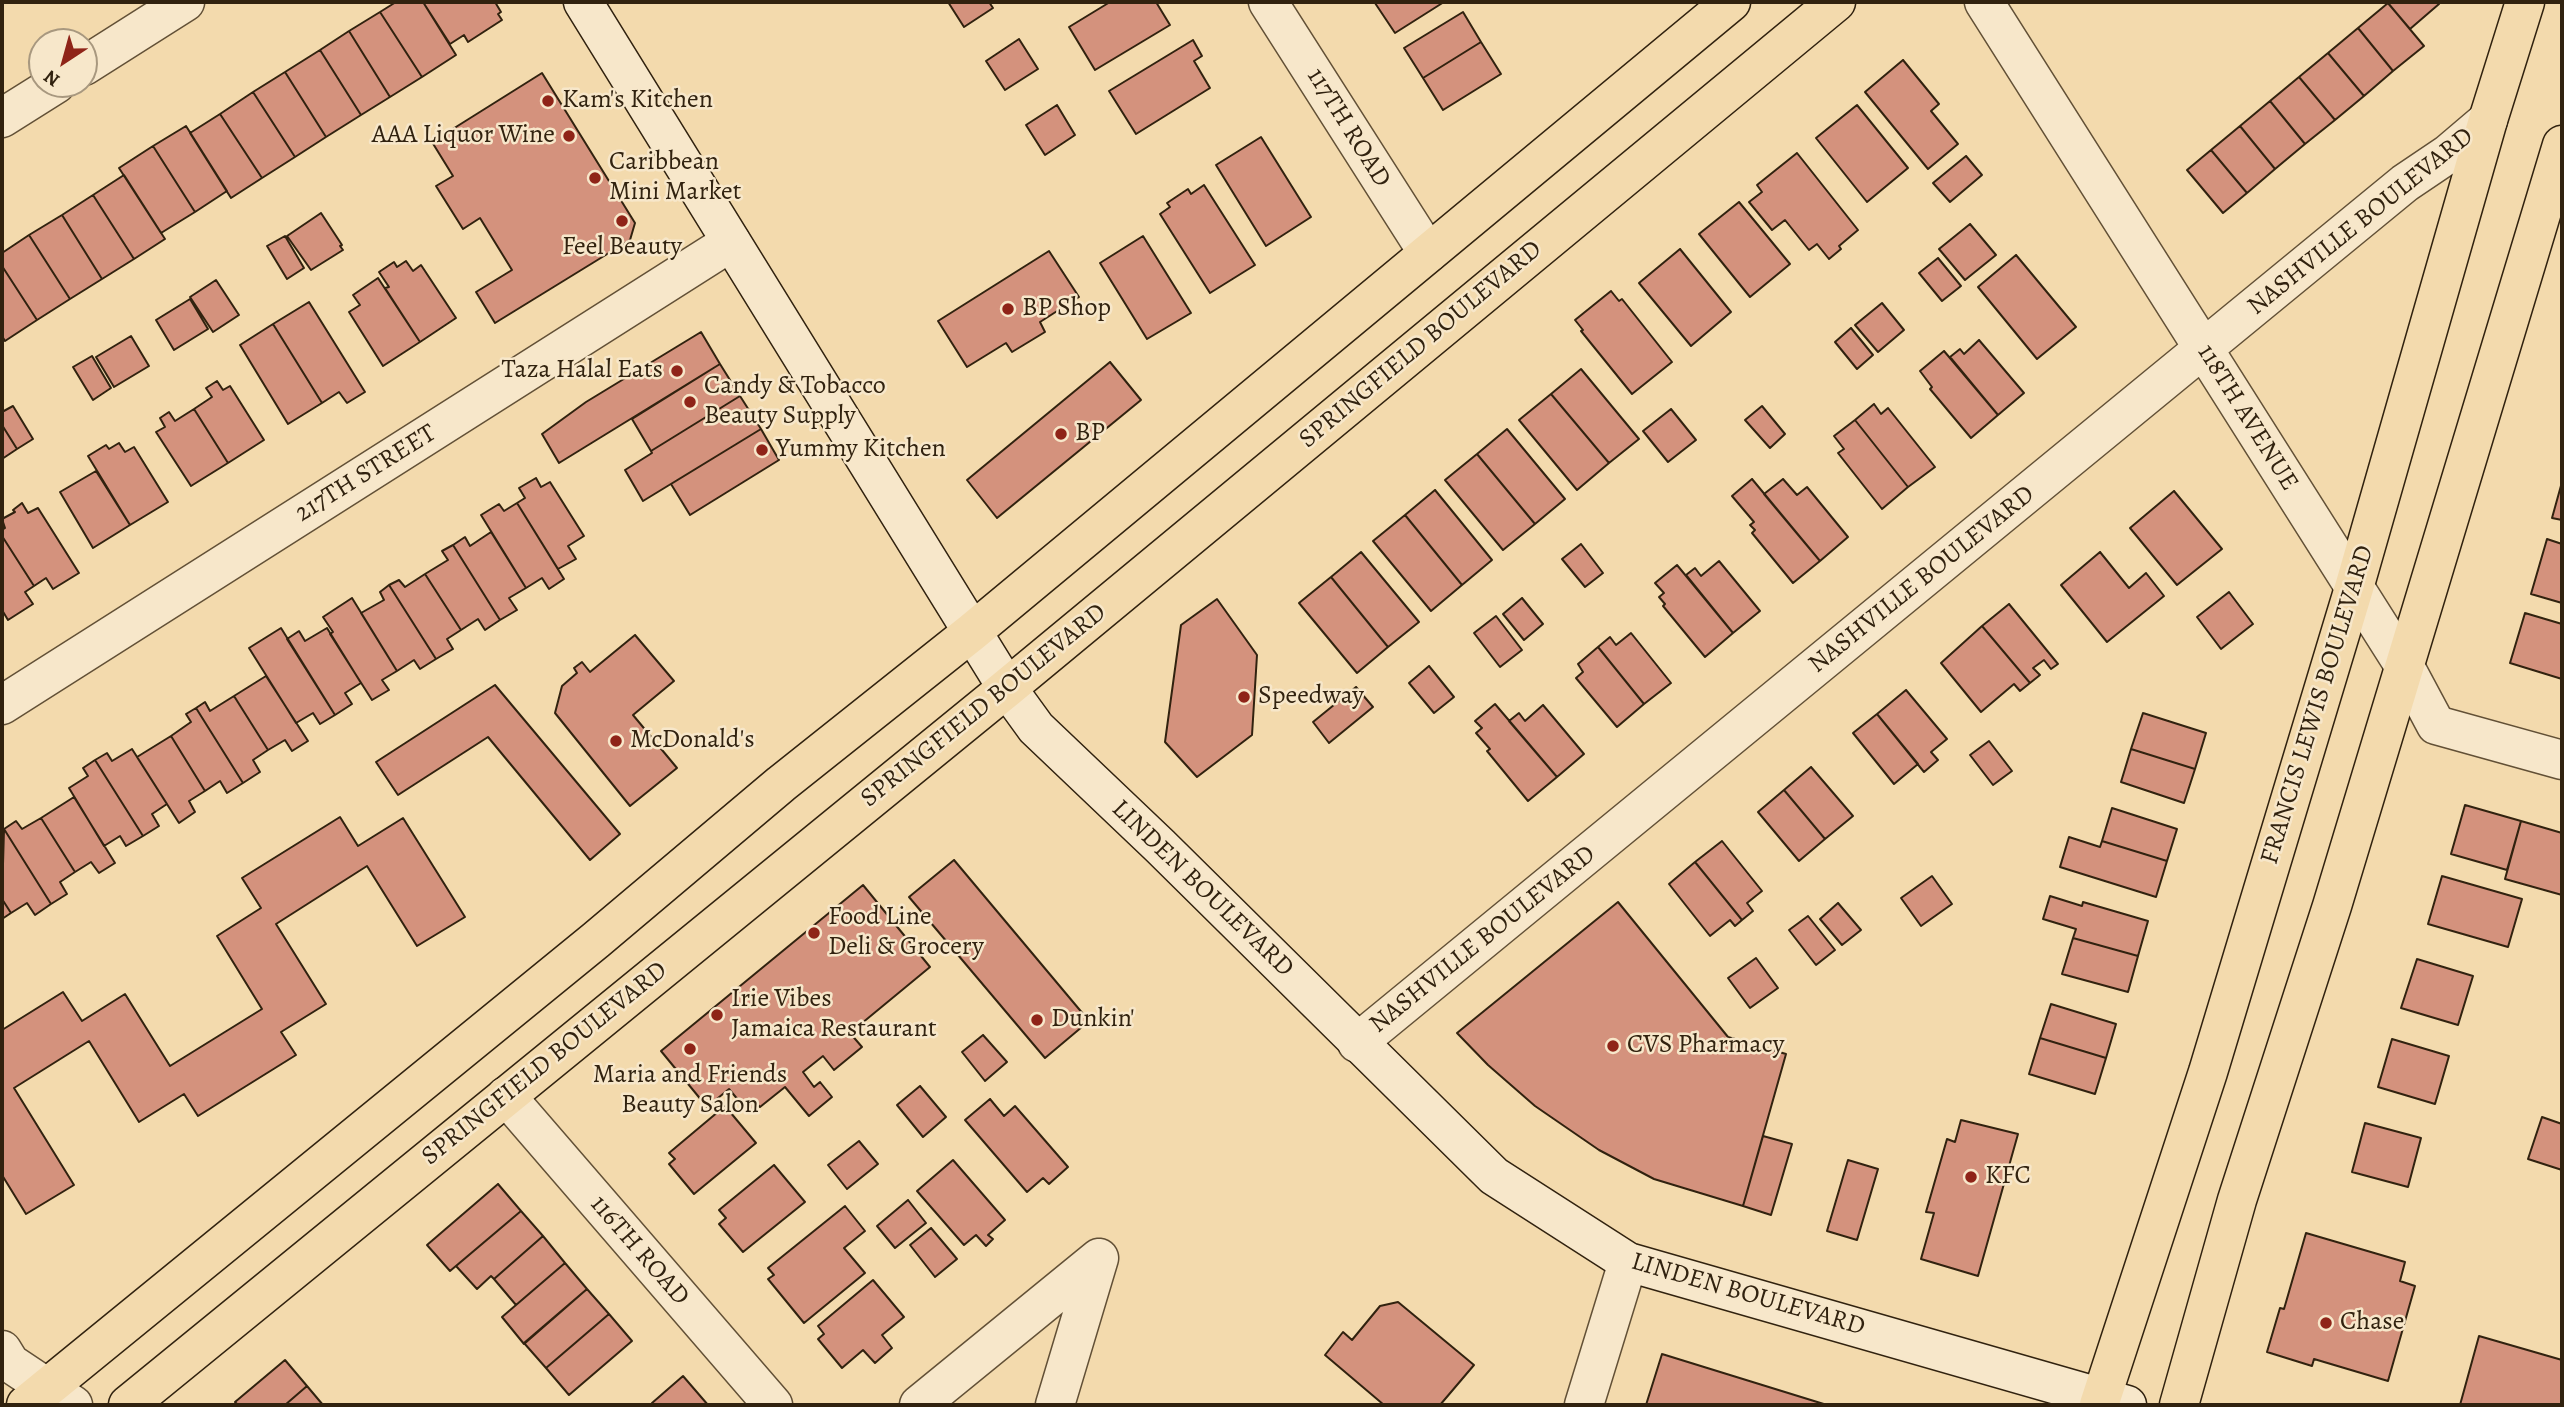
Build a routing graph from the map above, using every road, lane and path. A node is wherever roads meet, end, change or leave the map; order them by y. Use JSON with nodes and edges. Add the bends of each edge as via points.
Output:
{"nodes":[{"id":1,"x":185,"y":2,"type":"edge"},
{"id":2,"x":583,"y":2,"type":"edge"},
{"id":3,"x":1268,"y":2,"type":"edge"},
{"id":4,"x":1731,"y":2,"type":"edge"},
{"id":5,"x":1836,"y":2,"type":"edge"},
{"id":6,"x":1984,"y":2,"type":"edge"},
{"id":7,"x":2525,"y":2,"type":"edge"},
{"id":8,"x":98,"y":57,"type":"edge"},
{"id":9,"x":34,"y":98,"type":"edge"},
{"id":10,"x":2,"y":118,"type":"edge"},
{"id":11,"x":2488,"y":120,"type":"junction"},
{"id":12,"x":2562,"y":145,"type":"edge"},
{"id":13,"x":731,"y":242,"type":"junction"},
{"id":14,"x":1428,"y":253,"type":"junction"},
{"id":15,"x":2203,"y":349,"type":"junction"},
{"id":16,"x":2354,"y":588,"type":"junction"},
{"id":17,"x":972,"y":632,"type":"junction"},
{"id":18,"x":2405,"y":667,"type":"junction"},
{"id":19,"x":1007,"y":688,"type":"junction"},
{"id":20,"x":2,"y":705,"type":"edge"},
{"id":21,"x":2562,"y":760,"type":"edge"},
{"id":22,"x":1357,"y":1043,"type":"junction"},
{"id":23,"x":506,"y":1096,"type":"junction"},
{"id":24,"x":1628,"y":1262,"type":"junction"},
{"id":25,"x":2,"y":1350,"type":"edge"},
{"id":26,"x":49,"y":1400,"type":"edge"},
{"id":27,"x":2109,"y":1403,"type":"edge"},
{"id":28,"x":128,"y":1405,"type":"edge"},
{"id":29,"x":774,"y":1405,"type":"edge"},
{"id":30,"x":919,"y":1405,"type":"edge"},
{"id":31,"x":1055,"y":1405,"type":"edge"},
{"id":32,"x":1584,"y":1405,"type":"edge"},
{"id":33,"x":2179,"y":1405,"type":"edge"}],
"edges":[{"from":1,"to":8,"type":"street"},
{"from":2,"to":13,"type":"street","name":"LINDEN BOULEVARD"},
{"from":3,"to":14,"type":"street","name":"117TH ROAD"},
{"from":4,"to":14,"type":"main road"},
{"from":5,"to":19,"type":"main road","name":"SPRINGFIELD BOULEVARD"},
{"from":6,"to":15,"type":"street","name":"118TH AVENUE"},
{"from":7,"to":11,"type":"main road","name":"FRANCIS LEWIS BOULEVARD"},
{"from":9,"to":10,"type":"street"},
{"from":11,"to":15,"type":"street","name":"NASHVILLE BOULEVARD"},
{"from":11,"to":16,"type":"main road","name":"FRANCIS LEWIS BOULEVARD"},
{"from":12,"to":18,"type":"main road"},
{"from":13,"to":17,"type":"street","name":"LINDEN BOULEVARD"},
{"from":13,"to":20,"type":"street","name":"217TH STREET"},
{"from":14,"to":17,"type":"main road"},
{"from":15,"to":16,"type":"street","name":"118TH AVENUE"},
{"from":15,"to":22,"type":"street","name":"NASHVILLE BOULEVARD"},
{"from":16,"to":18,"type":"street","name":"118TH AVENUE"},
{"from":16,"to":27,"type":"main road","name":"FRANCIS LEWIS BOULEVARD"},
{"from":17,"to":19,"type":"street","name":"LINDEN BOULEVARD"},
{"from":17,"to":26,"type":"main road","via":[[781,784]]},
{"from":18,"to":21,"type":"street","name":"118TH AVENUE","via":[[2436,725]]},
{"from":18,"to":33,"type":"main road","via":[[2237,1200]]},
{"from":19,"to":22,"type":"street","name":"LINDEN BOULEVARD","via":[[1035,728]]},
{"from":19,"to":23,"type":"main road","name":"SPRINGFIELD BOULEVARD"},
{"from":22,"to":24,"type":"street","name":"LINDEN BOULEVARD","via":[[1494,1176]]},
{"from":23,"to":28,"type":"main road","name":"SPRINGFIELD BOULEVARD"},
{"from":23,"to":29,"type":"street","name":"116TH ROAD"},
{"from":24,"to":27,"type":"street","name":"LINDEN BOULEVARD"},
{"from":24,"to":32,"type":"street"},
{"from":25,"to":26,"type":"street"},
{"from":30,"to":31,"type":"street","via":[[1099,1258]]}]}
